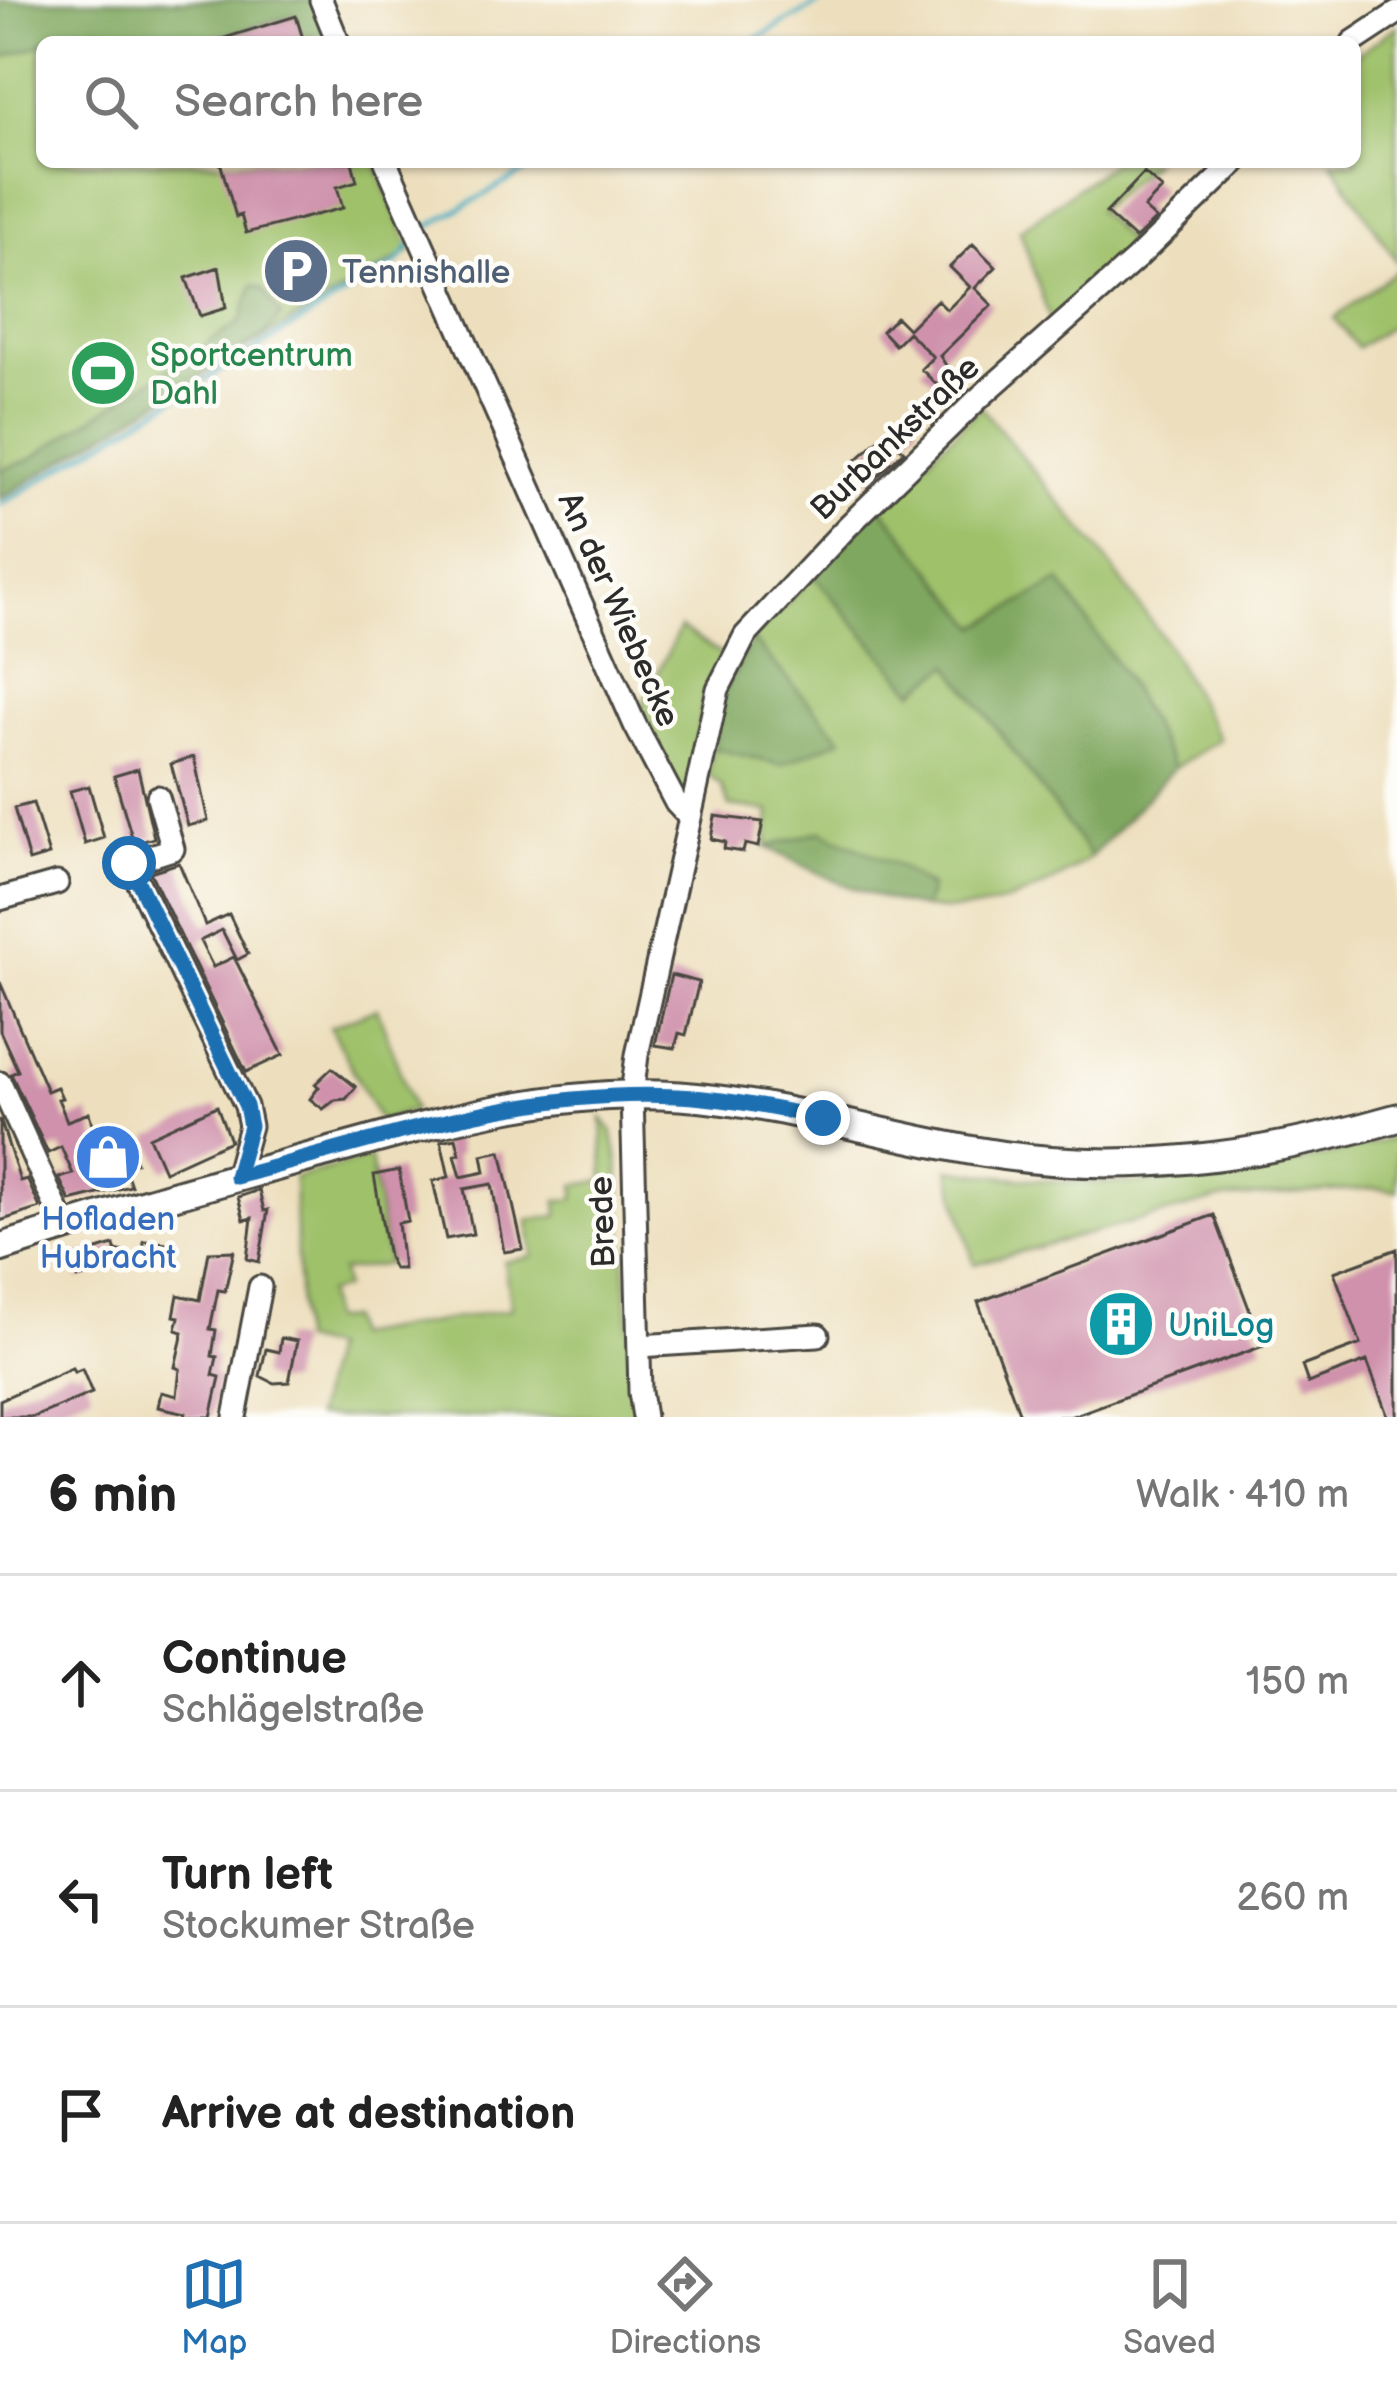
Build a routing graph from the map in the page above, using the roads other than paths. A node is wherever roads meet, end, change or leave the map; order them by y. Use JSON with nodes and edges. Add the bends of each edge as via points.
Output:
{"nodes":[{"id":1,"x":321,"y":0,"type":"edge"},
{"id":2,"x":1397,"y":13,"type":"edge"},
{"id":3,"x":336,"y":36,"type":"edge"},
{"id":4,"x":1361,"y":37,"type":"edge"},
{"id":5,"x":389,"y":168,"type":"edge"},
{"id":6,"x":1230,"y":168,"type":"edge"},
{"id":7,"x":158,"y":797,"type":"dead end"},
{"id":8,"x":690,"y":818,"type":"junction"},
{"id":9,"x":57,"y":883,"type":"dead end"},
{"id":10,"x":0,"y":898,"type":"edge"},
{"id":11,"x":0,"y":1083,"type":"edge"},
{"id":12,"x":632,"y":1095,"type":"junction"},
{"id":13,"x":1397,"y":1118,"type":"edge"},
{"id":14,"x":236,"y":1177,"type":"junction"},
{"id":15,"x":65,"y":1227,"type":"junction"},
{"id":16,"x":0,"y":1248,"type":"edge"},
{"id":17,"x":260,"y":1287,"type":"dead end"},
{"id":18,"x":818,"y":1335,"type":"dead end"},
{"id":19,"x":639,"y":1346,"type":"junction"},
{"id":20,"x":235,"y":1417,"type":"edge"},
{"id":21,"x":644,"y":1417,"type":"edge"}],
"edges":[{"from":1,"to":3,"type":"street"},
{"from":2,"to":4,"type":"street"},
{"from":5,"to":8,"type":"street","name":"An der Wiebecke","via":[[634,725]]},
{"from":6,"to":8,"type":"street","name":"Burbankstraße","via":[[979,398],[745,636],[718,689]]},
{"from":7,"to":14,"type":"street","via":[[173,849],[129,863],[246,1106],[250,1126]]},
{"from":8,"to":12,"type":"street"},
{"from":9,"to":10,"type":"street"},
{"from":11,"to":15,"type":"street"},
{"from":12,"to":13,"type":"main road","via":[[740,1103],[979,1152],[1083,1164],[1242,1155]]},
{"from":12,"to":14,"type":"main road","via":[[490,1109]]},
{"from":12,"to":19,"type":"street","name":"Brede"},
{"from":14,"to":15,"type":"main road"},
{"from":15,"to":16,"type":"main road"},
{"from":17,"to":20,"type":"street"},
{"from":18,"to":19,"type":"street"},
{"from":19,"to":21,"type":"street","name":"Brede"}]}
